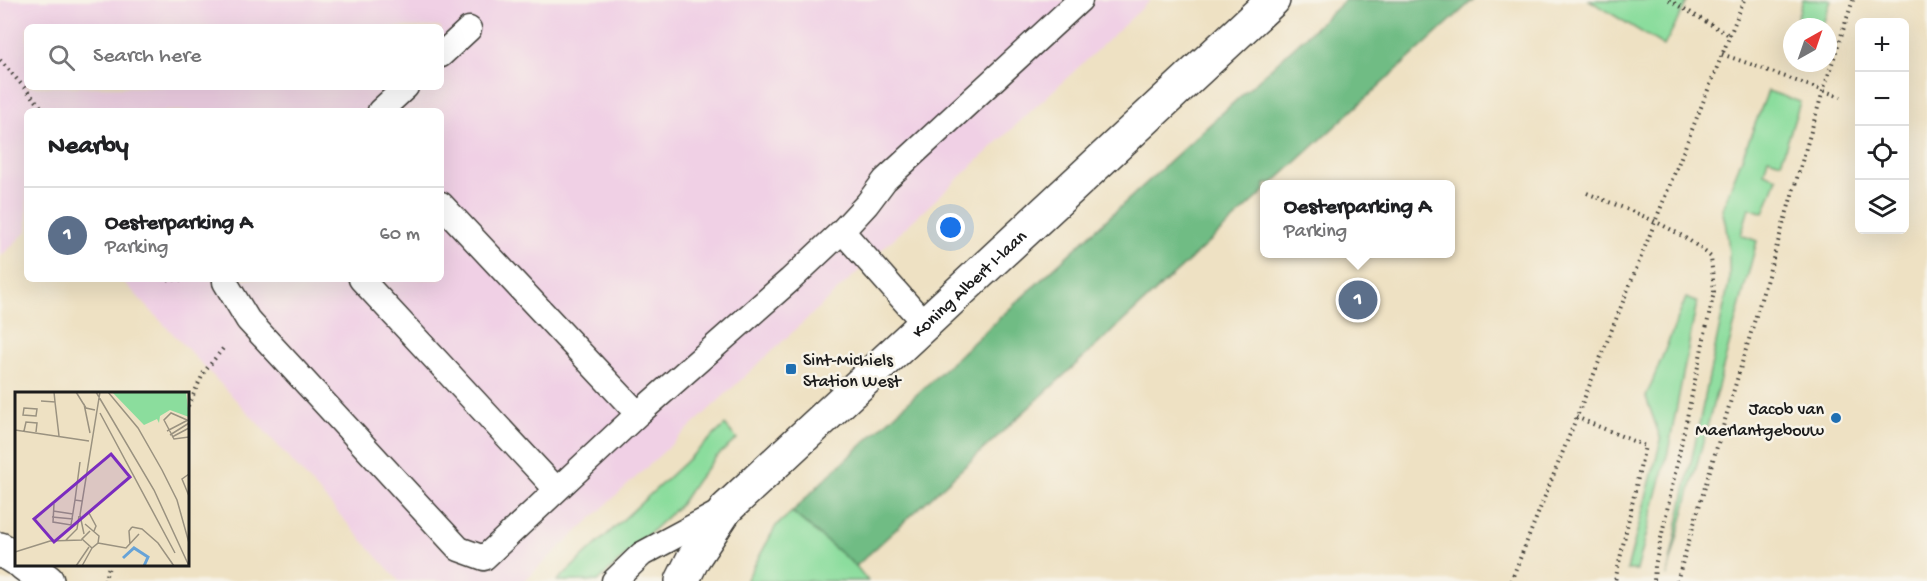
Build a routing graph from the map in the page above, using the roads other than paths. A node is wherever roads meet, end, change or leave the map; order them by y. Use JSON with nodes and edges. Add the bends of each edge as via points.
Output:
{"nodes":[{"id":1,"x":1080,"y":0,"type":"edge"},
{"id":2,"x":1273,"y":0,"type":"edge"},
{"id":3,"x":469,"y":29,"type":"dead end"},
{"id":4,"x":444,"y":52,"type":"edge"},
{"id":5,"x":403,"y":90,"type":"edge"},
{"id":6,"x":383,"y":108,"type":"edge"},
{"id":7,"x":444,"y":207,"type":"edge"},
{"id":8,"x":842,"y":231,"type":"junction"},
{"id":9,"x":225,"y":282,"type":"edge"},
{"id":10,"x":364,"y":282,"type":"edge"},
{"id":11,"x":924,"y":323,"type":"junction"},
{"id":12,"x":639,"y":414,"type":"junction"},
{"id":13,"x":556,"y":489,"type":"junction"},
{"id":14,"x":726,"y":509,"type":"junction"},
{"id":15,"x":0,"y":549,"type":"edge"},
{"id":16,"x":15,"y":558,"type":"edge"},
{"id":17,"x":27,"y":566,"type":"edge"},
{"id":18,"x":47,"y":581,"type":"edge"},
{"id":19,"x":614,"y":581,"type":"edge"},
{"id":20,"x":682,"y":581,"type":"edge"}],
"edges":[{"from":1,"to":8,"type":"lane","via":[[885,180]]},
{"from":2,"to":11,"type":"main road","name":"Koning Albert I-laan"},
{"from":3,"to":4,"type":"lane"},
{"from":5,"to":6,"type":"lane"},
{"from":7,"to":12,"type":"lane"},
{"from":8,"to":11,"type":"lane"},
{"from":8,"to":12,"type":"lane"},
{"from":9,"to":13,"type":"lane","via":[[248,320],[459,549],[484,558]]},
{"from":10,"to":13,"type":"lane"},
{"from":11,"to":14,"type":"main road","name":"Koning Albert I-laan"},
{"from":12,"to":13,"type":"lane"},
{"from":14,"to":19,"type":"lane","via":[[642,554]]},
{"from":14,"to":20,"type":"main road","name":"Koning Albert I-laan"},
{"from":15,"to":16,"type":"main road"},
{"from":17,"to":18,"type":"main road"}]}
